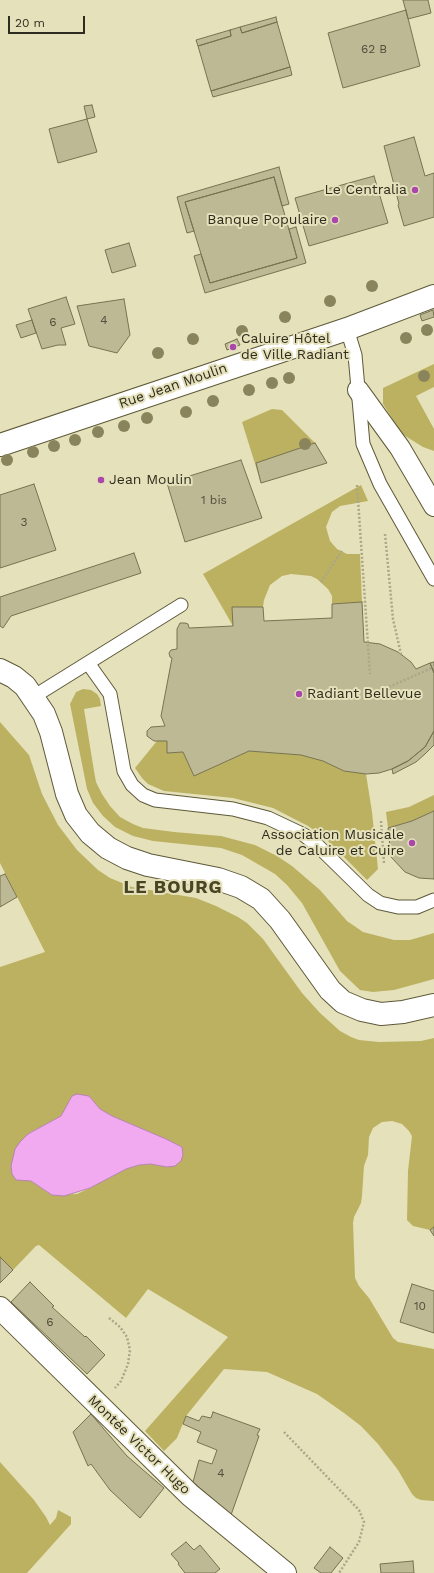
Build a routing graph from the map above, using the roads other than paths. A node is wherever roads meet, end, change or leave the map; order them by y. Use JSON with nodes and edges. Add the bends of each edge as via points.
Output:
{"nodes":[{"id":1,"x":434,"y":296,"type":"edge"},
{"id":2,"x":347,"y":329,"type":"junction"},
{"id":3,"x":358,"y":390,"type":"junction"},
{"id":4,"x":0,"y":445,"type":"edge"},
{"id":5,"x":434,"y":506,"type":"edge"},
{"id":6,"x":434,"y":579,"type":"edge"},
{"id":7,"x":181,"y":605,"type":"dead end"},
{"id":8,"x":88,"y":663,"type":"junction"},
{"id":9,"x":0,"y":670,"type":"edge"},
{"id":10,"x":33,"y":697,"type":"junction"},
{"id":11,"x":434,"y":900,"type":"edge"},
{"id":12,"x":434,"y":1005,"type":"edge"},
{"id":13,"x":0,"y":1308,"type":"edge"},
{"id":14,"x":285,"y":1573,"type":"edge"}],
"edges":[{"from":1,"to":2,"type":"main road","name":"Rue Jean Moulin"},
{"from":2,"to":3,"type":"lane","via":[[355,355]]},
{"from":2,"to":4,"type":"main road","name":"Rue Jean Moulin"},
{"from":3,"to":5,"type":"street","via":[[400,448]]},
{"from":3,"to":6,"type":"lane","via":[[363,444],[380,484]]},
{"from":7,"to":8,"type":"lane"},
{"from":8,"to":10,"type":"lane"},
{"from":8,"to":11,"type":"lane","via":[[110,694],[124,771],[132,785],[143,795],[155,800],[233,809],[268,818],[304,835],[368,895],[380,903],[398,907],[417,906]]},
{"from":9,"to":10,"type":"main road","via":[[20,682]]},
{"from":10,"to":12,"type":"main road","via":[[44,714],[51,732],[67,794],[76,815],[90,833],[108,848],[148,865],[218,879],[241,887],[261,899],[280,920],[330,990],[343,1002],[381,1014]]},
{"from":13,"to":14,"type":"main road","name":"Montée Victor Hugo","via":[[190,1495]]}]}
